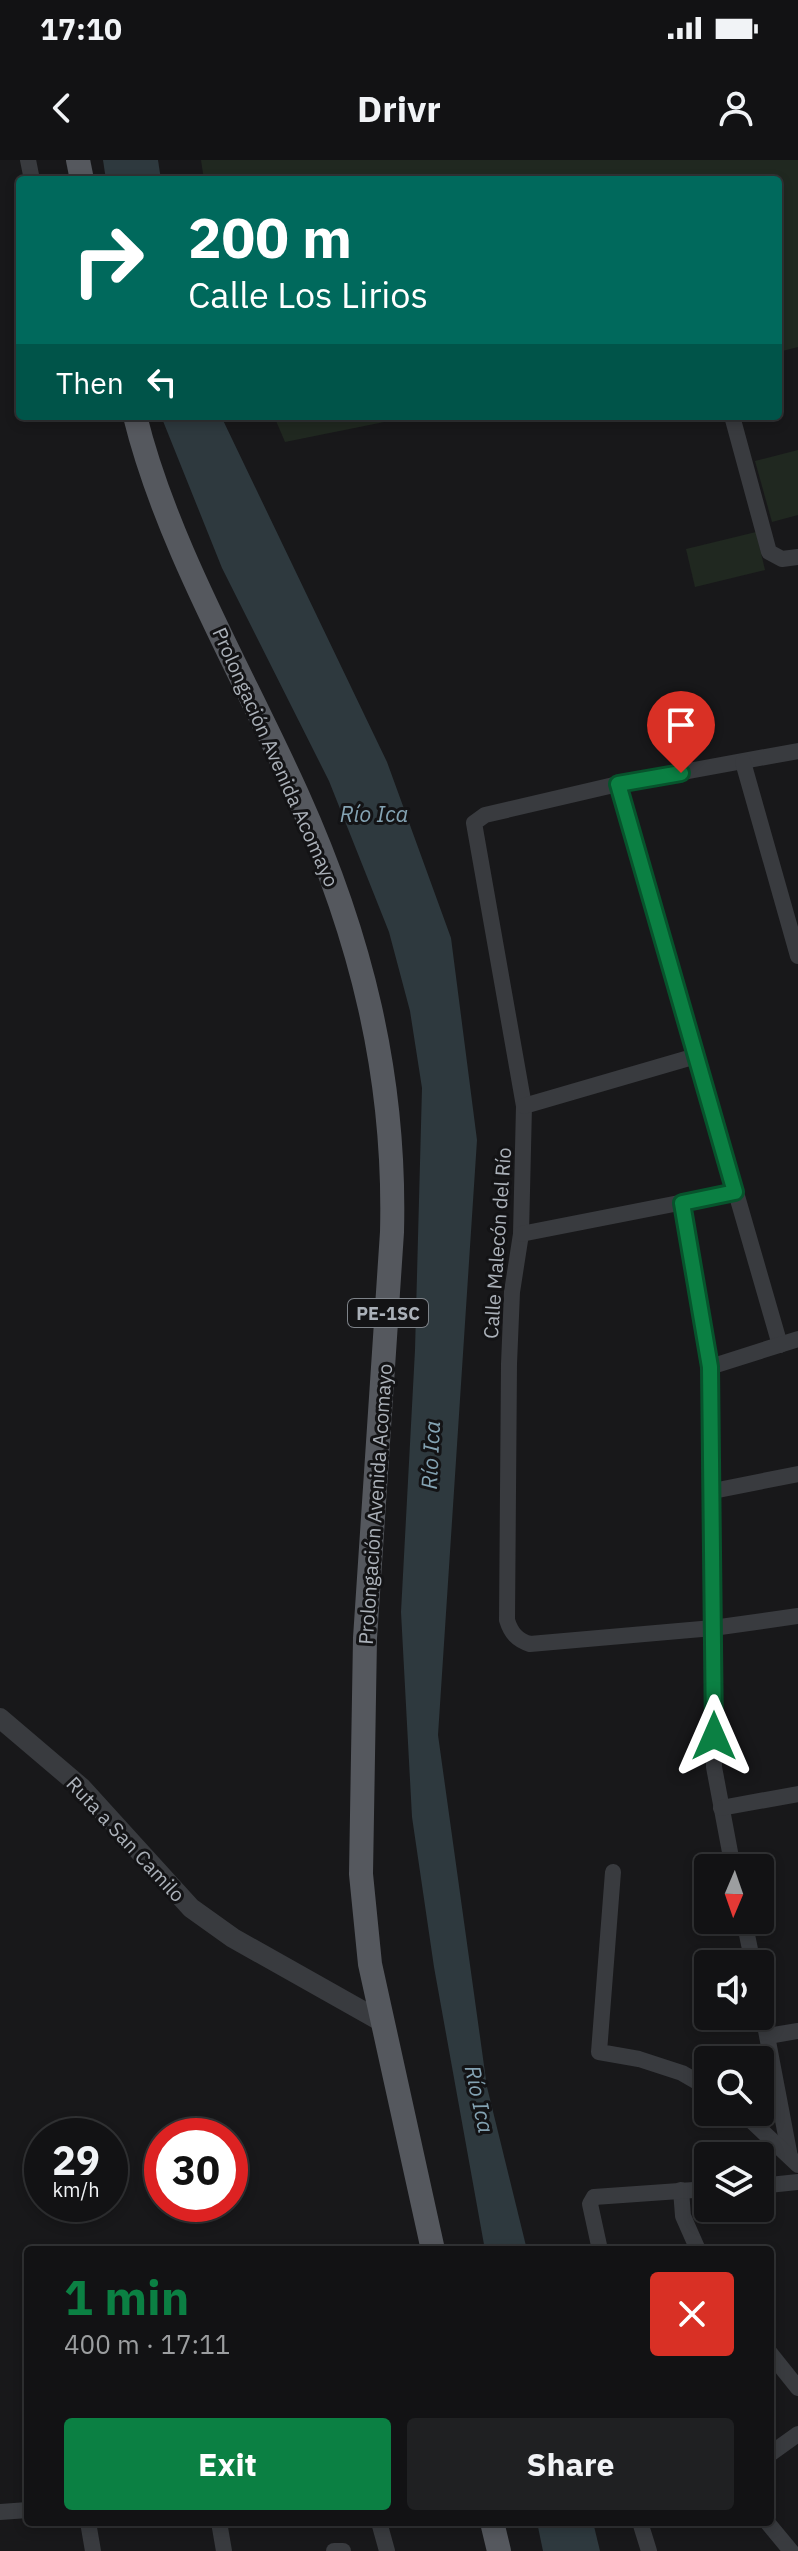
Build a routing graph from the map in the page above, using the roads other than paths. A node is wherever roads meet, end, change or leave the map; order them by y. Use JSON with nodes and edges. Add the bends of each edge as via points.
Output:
{"nodes":[{"id":1,"x":136,"y":420,"type":"edge"},
{"id":2,"x":733,"y":420,"type":"edge"},
{"id":3,"x":798,"y":557,"type":"edge"},
{"id":4,"x":798,"y":751,"type":"edge"},
{"id":5,"x":743,"y":762,"type":"junction"},
{"id":6,"x":618,"y":784,"type":"junction"},
{"id":7,"x":798,"y":956,"type":"edge"},
{"id":8,"x":696,"y":1056,"type":"junction"},
{"id":9,"x":524,"y":1106,"type":"junction"},
{"id":10,"x":735,"y":1192,"type":"junction"},
{"id":11,"x":682,"y":1203,"type":"junction"},
{"id":12,"x":521,"y":1234,"type":"junction"},
{"id":13,"x":798,"y":1339,"type":"edge"},
{"id":14,"x":780,"y":1345,"type":"junction"},
{"id":15,"x":710,"y":1367,"type":"junction"},
{"id":16,"x":798,"y":1474,"type":"edge"},
{"id":17,"x":713,"y":1491,"type":"junction"},
{"id":18,"x":798,"y":1616,"type":"edge"},
{"id":19,"x":713,"y":1628,"type":"junction"},
{"id":20,"x":0,"y":1718,"type":"edge"},
{"id":21,"x":798,"y":1794,"type":"edge"},
{"id":22,"x":721,"y":1808,"type":"junction"},
{"id":23,"x":730,"y":1854,"type":"edge"},
{"id":24,"x":613,"y":1872,"type":"dead end"},
{"id":25,"x":384,"y":2023,"type":"junction"},
{"id":26,"x":767,"y":2030,"type":"edge"},
{"id":27,"x":798,"y":2031,"type":"edge"},
{"id":28,"x":768,"y":2036,"type":"junction"},
{"id":29,"x":694,"y":2081,"type":"edge"},
{"id":30,"x":757,"y":2126,"type":"edge"},
{"id":31,"x":794,"y":2161,"type":"edge"},
{"id":32,"x":798,"y":2182,"type":"edge"},
{"id":33,"x":774,"y":2185,"type":"edge"},
{"id":34,"x":681,"y":2190,"type":"junction"},
{"id":35,"x":694,"y":2190,"type":"edge"},
{"id":36,"x":432,"y":2246,"type":"edge"},
{"id":37,"x":599,"y":2246,"type":"edge"},
{"id":38,"x":696,"y":2246,"type":"edge"},
{"id":39,"x":774,"y":2358,"type":"edge"},
{"id":40,"x":798,"y":2388,"type":"edge"},
{"id":41,"x":798,"y":2434,"type":"edge"},
{"id":42,"x":774,"y":2451,"type":"edge"},
{"id":43,"x":24,"y":2510,"type":"edge"},
{"id":44,"x":0,"y":2512,"type":"edge"},
{"id":45,"x":89,"y":2526,"type":"edge"},
{"id":46,"x":220,"y":2526,"type":"edge"},
{"id":47,"x":380,"y":2526,"type":"edge"},
{"id":48,"x":493,"y":2526,"type":"edge"},
{"id":49,"x":641,"y":2526,"type":"edge"},
{"id":50,"x":770,"y":2526,"type":"edge"},
{"id":51,"x":93,"y":2551,"type":"edge"},
{"id":52,"x":224,"y":2551,"type":"edge"},
{"id":53,"x":334,"y":2551,"type":"edge"},
{"id":54,"x":343,"y":2551,"type":"edge"},
{"id":55,"x":387,"y":2551,"type":"edge"},
{"id":56,"x":499,"y":2551,"type":"edge"},
{"id":57,"x":649,"y":2551,"type":"edge"},
{"id":58,"x":791,"y":2551,"type":"edge"}],
"edges":[{"from":1,"to":25,"type":"main road","name":"Prolongación Avenida Acomayo","number":"PE-1SC","via":[[186,554],[330,873],[368,992],[388,1092],[392,1232],[366,1625],[360,1812],[365,1928]]},
{"from":2,"to":3,"type":"street","via":[[769,552],[782,559]]},
{"from":4,"to":5,"type":"street"},
{"from":5,"to":6,"type":"street"},
{"from":5,"to":7,"type":"street"},
{"from":6,"to":8,"type":"street"},
{"from":6,"to":9,"type":"street","name":"Calle Malecón del Río","via":[[485,815],[474,823]]},
{"from":8,"to":9,"type":"street"},
{"from":8,"to":10,"type":"street"},
{"from":9,"to":12,"type":"street","name":"Calle Malecón del Río"},
{"from":10,"to":11,"type":"street"},
{"from":10,"to":14,"type":"street"},
{"from":11,"to":12,"type":"street"},
{"from":11,"to":15,"type":"street"},
{"from":12,"to":19,"type":"street","name":"Calle Malecón del Río","via":[[509,1364],[507,1620],[514,1635],[530,1644]]},
{"from":13,"to":14,"type":"street"},
{"from":14,"to":15,"type":"street"},
{"from":15,"to":17,"type":"street"},
{"from":16,"to":17,"type":"street"},
{"from":17,"to":19,"type":"street"},
{"from":18,"to":19,"type":"street"},
{"from":19,"to":22,"type":"street","via":[[714,1767]]},
{"from":20,"to":25,"type":"street","name":"Ruta a San Camilo","via":[[81,1787],[191,1908],[233,1938]]},
{"from":21,"to":22,"type":"street"},
{"from":22,"to":23,"type":"street"},
{"from":24,"to":29,"type":"street","via":[[597,2047],[603,2055],[639,2059]]},
{"from":25,"to":36,"type":"main road","name":"Prolongación Avenida Acomayo","number":"PE-1SC"},
{"from":26,"to":28,"type":"street"},
{"from":27,"to":28,"type":"street"},
{"from":28,"to":31,"type":"street"},
{"from":30,"to":31,"type":"street"},
{"from":32,"to":33,"type":"street"},
{"from":34,"to":35,"type":"street"},
{"from":34,"to":37,"type":"street","via":[[594,2197],[590,2210]]},
{"from":34,"to":38,"type":"street","via":[[683,2216]]},
{"from":39,"to":40,"type":"street"},
{"from":41,"to":42,"type":"street"},
{"from":43,"to":44,"type":"street"},
{"from":45,"to":51,"type":"street"},
{"from":46,"to":52,"type":"street"},
{"from":47,"to":55,"type":"street"},
{"from":48,"to":56,"type":"main road"},
{"from":49,"to":57,"type":"street"},
{"from":50,"to":58,"type":"street"},
{"from":53,"to":54,"type":"street"}]}
